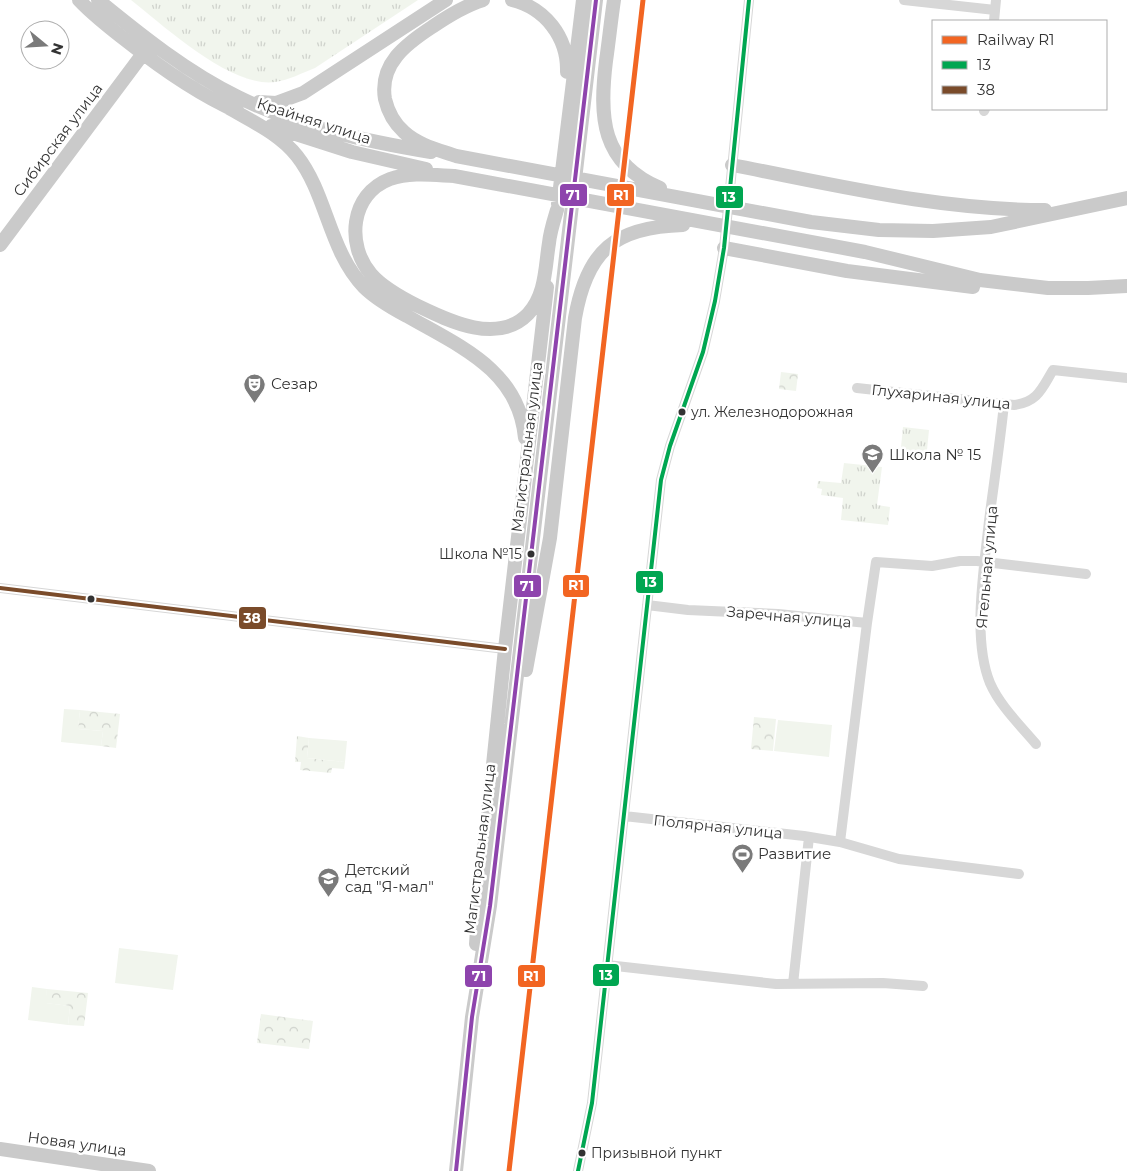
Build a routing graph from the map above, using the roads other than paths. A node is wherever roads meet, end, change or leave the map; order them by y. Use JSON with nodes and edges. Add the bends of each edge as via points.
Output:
{"nodes":[{"id":1,"x":79,"y":0,"type":"edge"},
{"id":2,"x":98,"y":0,"type":"edge"},
{"id":3,"x":446,"y":0,"type":"edge"},
{"id":4,"x":483,"y":0,"type":"edge"},
{"id":5,"x":512,"y":0,"type":"edge"},
{"id":6,"x":583,"y":0,"type":"edge"},
{"id":7,"x":596,"y":0,"type":"edge"},
{"id":8,"x":614,"y":0,"type":"edge"},
{"id":9,"x":749,"y":0,"type":"edge"},
{"id":10,"x":904,"y":0,"type":"edge"},
{"id":11,"x":995,"y":5,"type":"edge"},
{"id":12,"x":994,"y":20,"type":"edge"},
{"id":13,"x":147,"y":48,"type":"junction"},
{"id":14,"x":233,"y":103,"type":"junction"},
{"id":15,"x":456,"y":156,"type":"junction"},
{"id":16,"x":564,"y":156,"type":"junction"},
{"id":17,"x":732,"y":166,"type":"junction"},
{"id":18,"x":454,"y":176,"type":"junction"},
{"id":19,"x":1127,"y":198,"type":"edge"},
{"id":20,"x":699,"y":201,"type":"junction"},
{"id":21,"x":557,"y":210,"type":"junction"},
{"id":22,"x":1073,"y":210,"type":"junction"},
{"id":23,"x":709,"y":224,"type":"junction"},
{"id":24,"x":0,"y":245,"type":"edge"},
{"id":25,"x":724,"y":248,"type":"junction"},
{"id":26,"x":1127,"y":286,"type":"edge"},
{"id":27,"x":1088,"y":288,"type":"junction"},
{"id":28,"x":1127,"y":378,"type":"edge"},
{"id":29,"x":857,"y":388,"type":"dead end"},
{"id":30,"x":1004,"y":404,"type":"junction"},
{"id":31,"x":526,"y":480,"type":"junction"},
{"id":32,"x":985,"y":561,"type":"junction"},
{"id":33,"x":1086,"y":574,"type":"dead end"},
{"id":34,"x":0,"y":588,"type":"edge"},
{"id":35,"x":647,"y":605,"type":"junction"},
{"id":36,"x":867,"y":623,"type":"junction"},
{"id":37,"x":505,"y":650,"type":"junction"},
{"id":38,"x":1036,"y":744,"type":"dead end"},
{"id":39,"x":624,"y":816,"type":"junction"},
{"id":40,"x":809,"y":837,"type":"junction"},
{"id":41,"x":840,"y":842,"type":"junction"},
{"id":42,"x":496,"y":856,"type":"junction"},
{"id":43,"x":1019,"y":874,"type":"dead end"},
{"id":44,"x":607,"y":965,"type":"junction"},
{"id":45,"x":793,"y":984,"type":"junction"},
{"id":46,"x":923,"y":986,"type":"dead end"},
{"id":47,"x":472,"y":1017,"type":"junction"},
{"id":48,"x":0,"y":1149,"type":"edge"},
{"id":49,"x":149,"y":1171,"type":"edge"},
{"id":50,"x":456,"y":1171,"type":"edge"},
{"id":51,"x":578,"y":1171,"type":"edge"}],
"edges":[{"from":1,"to":13,"type":"main road","name":"Крайняя улица","via":[[109,27]]},
{"from":2,"to":13,"type":"main road","name":"Крайняя улица"},
{"from":3,"to":14,"type":"main road","via":[[293,98],[268,104]]},
{"from":4,"to":15,"type":"main road","via":[[458,9],[408,42],[392,62],[385,84],[384,95],[390,115],[405,133]]},
{"from":5,"to":16,"type":"main road","via":[[544,16],[564,46],[568,63]]},
{"from":6,"to":16,"type":"main road","name":"Магистральная улица"},
{"from":7,"to":42,"type":"main road","name":"Магистральная улица"},
{"from":8,"to":20,"type":"main road","via":[[602,97],[605,129],[610,142],[620,160],[636,176]]},
{"from":9,"to":17,"type":"street"},
{"from":10,"to":11,"type":"street"},
{"from":11,"to":12,"type":"street"},
{"from":13,"to":14,"type":"main road","name":"Крайняя улица","via":[[193,72]]},
{"from":13,"to":24,"type":"main road","name":"Сибирская улица"},
{"from":14,"to":15,"type":"main road","name":"Крайняя улица","via":[[389,145]]},
{"from":14,"to":18,"type":"main road","name":"Крайняя улица","via":[[269,126],[326,145]]},
{"from":14,"to":31,"type":"main road","via":[[298,156],[312,181],[342,254],[364,287],[389,306],[475,356],[499,375],[512,394],[523,423]]},
{"from":15,"to":20,"type":"main road"},
{"from":16,"to":21,"type":"main road","name":"Магистральная улица"},
{"from":17,"to":22,"type":"main road","via":[[923,201],[1018,210]]},
{"from":17,"to":25,"type":"street"},
{"from":18,"to":21,"type":"main road","via":[[401,176],[379,185],[362,202],[355,231],[357,251],[372,275],[410,302],[458,323],[493,329],[513,324],[527,315],[542,288]]},
{"from":18,"to":23,"type":"main road"},
{"from":19,"to":22,"type":"main road"},
{"from":20,"to":22,"type":"main road","via":[[811,222],[879,230],[991,227]]},
{"from":21,"to":31,"type":"main road","name":"Магистральная улица"},
{"from":23,"to":27,"type":"main road","via":[[894,258],[980,280],[1024,286]]},
{"from":23,"to":42,"type":"main road","via":[[641,229],[618,239],[594,261],[581,290],[547,559]]},
{"from":25,"to":27,"type":"main road","via":[[847,271],[998,290],[1029,293]]},
{"from":25,"to":35,"type":"street","via":[[703,352],[665,461]]},
{"from":26,"to":27,"type":"main road"},
{"from":28,"to":30,"type":"street","name":"Глухариная улица","via":[[1053,370],[1034,398],[1021,404]]},
{"from":29,"to":30,"type":"street","name":"Глухариная улица"},
{"from":30,"to":32,"type":"street","name":"Ягельная улица"},
{"from":31,"to":37,"type":"main road","name":"Магистральная улица"},
{"from":32,"to":33,"type":"street","name":"Заречная улица"},
{"from":32,"to":36,"type":"street","name":"Заречная улица","via":[[932,566],[876,562]]},
{"from":32,"to":38,"type":"street","name":"Ягельная улица","via":[[981,628],[985,667],[996,695]]},
{"from":34,"to":37,"type":"street"},
{"from":35,"to":36,"type":"street","name":"Заречная улица"},
{"from":35,"to":39,"type":"street"},
{"from":36,"to":41,"type":"street"},
{"from":37,"to":47,"type":"main road","name":"Магистральная улица","via":[[478,900]]},
{"from":39,"to":40,"type":"street","name":"Полярная улица"},
{"from":39,"to":44,"type":"street"},
{"from":40,"to":41,"type":"street","name":"Полярная улица"},
{"from":40,"to":45,"type":"street"},
{"from":41,"to":43,"type":"street","name":"Полярная улица","via":[[899,859]]},
{"from":42,"to":47,"type":"main road","name":"Магистральная улица"},
{"from":44,"to":45,"type":"street"},
{"from":44,"to":51,"type":"street","via":[[592,1103]]},
{"from":45,"to":46,"type":"street"},
{"from":47,"to":50,"type":"main road","name":"Магистральная улица"},
{"from":48,"to":49,"type":"main road","name":"Новая улица"}]}
